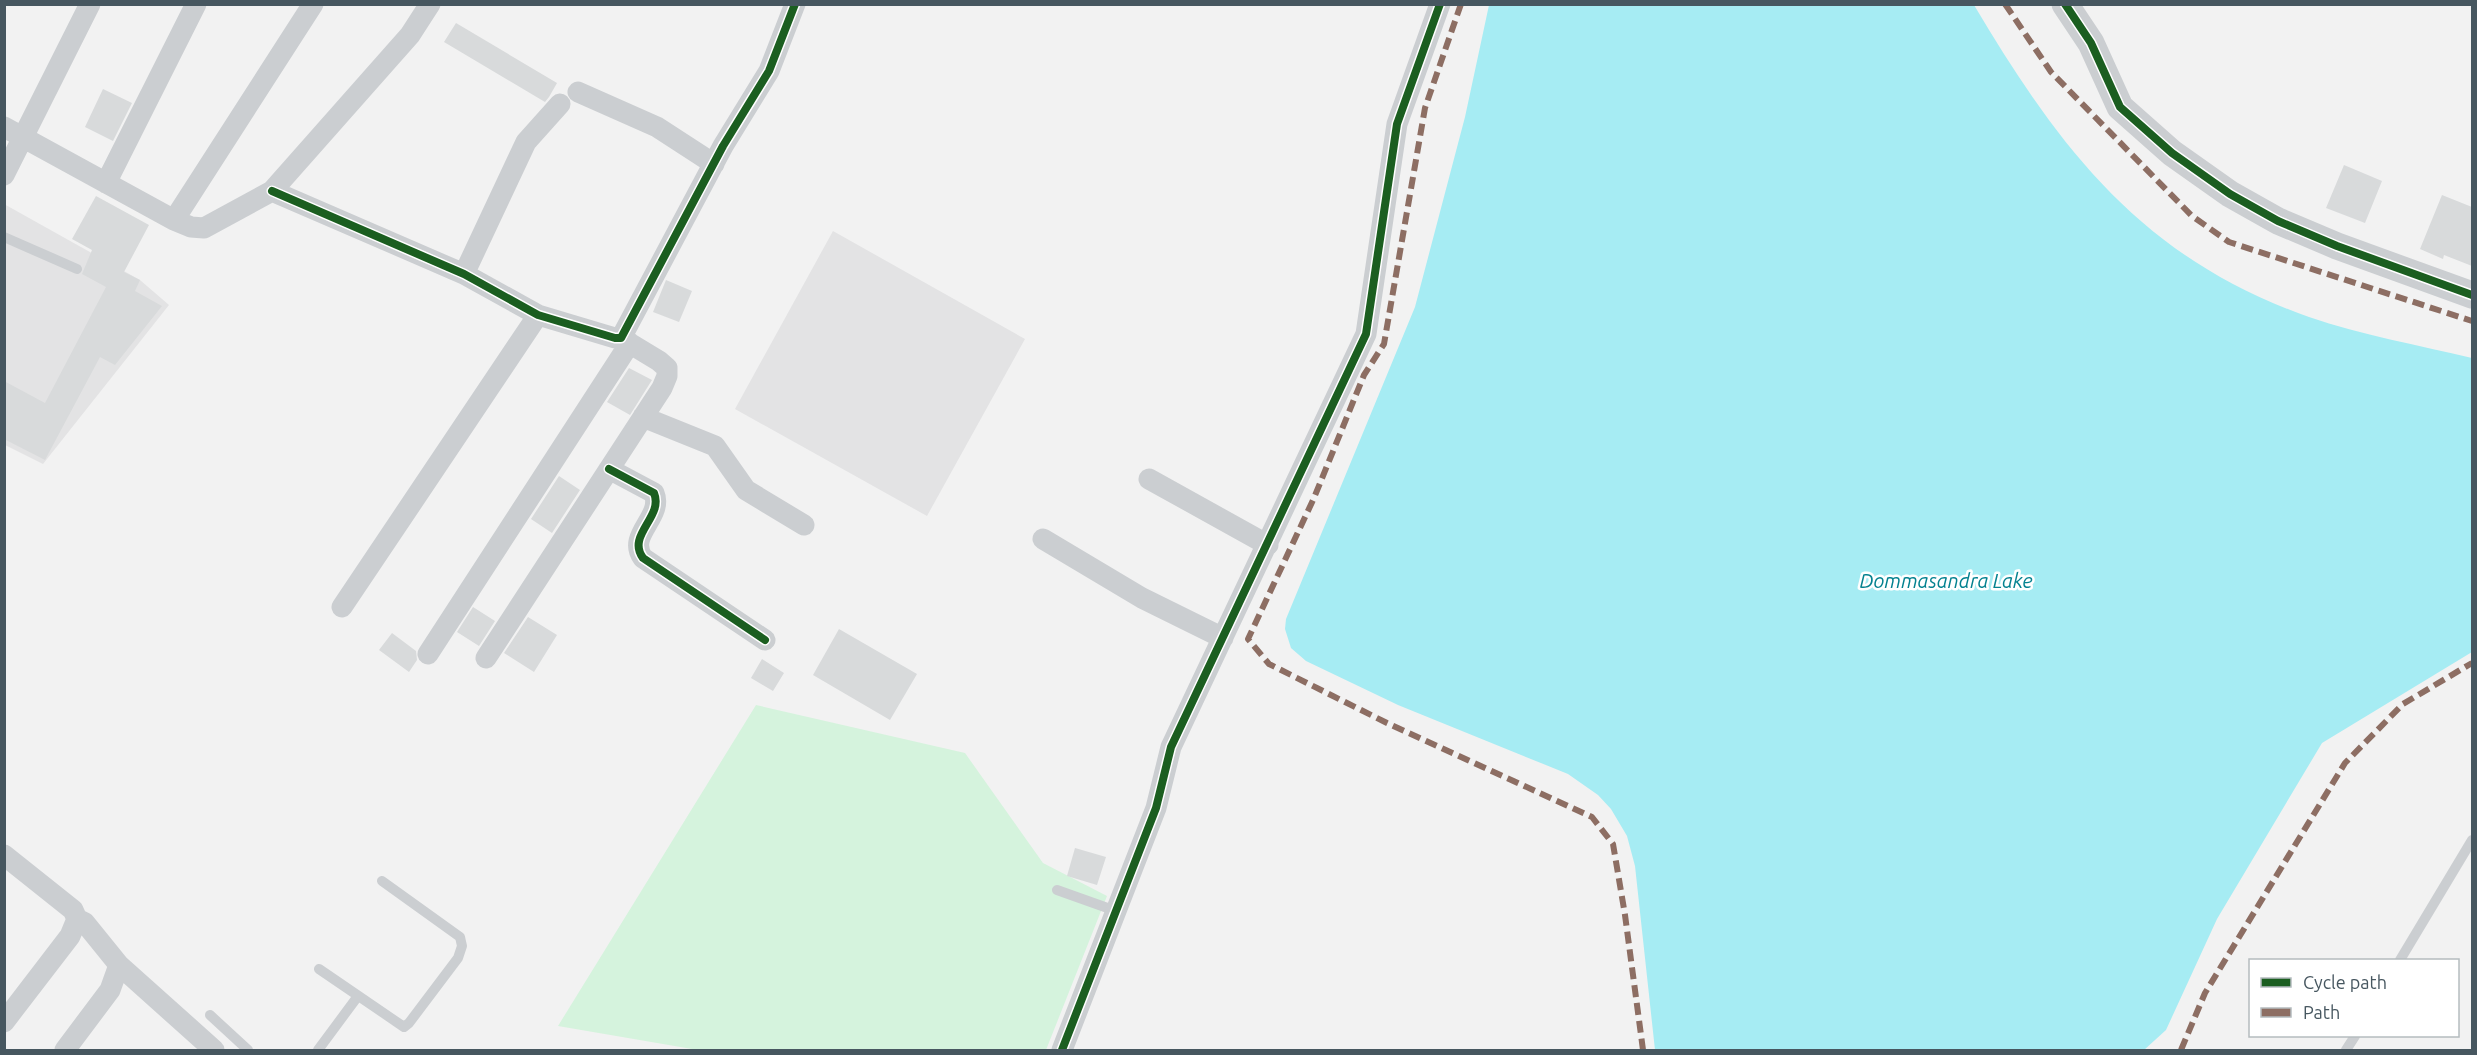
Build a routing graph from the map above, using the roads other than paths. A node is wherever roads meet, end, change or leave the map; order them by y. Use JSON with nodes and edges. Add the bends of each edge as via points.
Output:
{"nodes":[{"id":1,"x":90,"y":4,"type":"edge"},
{"id":2,"x":196,"y":4,"type":"edge"},
{"id":3,"x":313,"y":4,"type":"edge"},
{"id":4,"x":430,"y":4,"type":"edge"},
{"id":5,"x":795,"y":4,"type":"edge"},
{"id":6,"x":1440,"y":4,"type":"edge"},
{"id":7,"x":2065,"y":4,"type":"edge"},
{"id":8,"x":578,"y":92,"type":"dead end"},
{"id":9,"x":560,"y":104,"type":"dead end"},
{"id":10,"x":4,"y":128,"type":"edge"},
{"id":11,"x":24,"y":138,"type":"junction"},
{"id":12,"x":714,"y":164,"type":"junction"},
{"id":13,"x":4,"y":175,"type":"edge"},
{"id":14,"x":106,"y":183,"type":"junction"},
{"id":15,"x":272,"y":191,"type":"junction"},
{"id":16,"x":174,"y":220,"type":"junction"},
{"id":17,"x":4,"y":237,"type":"edge"},
{"id":18,"x":77,"y":269,"type":"dead end"},
{"id":19,"x":464,"y":274,"type":"junction"},
{"id":20,"x":2472,"y":295,"type":"edge"},
{"id":21,"x":538,"y":315,"type":"junction"},
{"id":22,"x":626,"y":340,"type":"junction"},
{"id":23,"x":643,"y":417,"type":"junction"},
{"id":24,"x":609,"y":469,"type":"junction"},
{"id":25,"x":1149,"y":479,"type":"dead end"},
{"id":26,"x":804,"y":525,"type":"dead end"},
{"id":27,"x":1042,"y":539,"type":"dead end"},
{"id":28,"x":1268,"y":545,"type":"junction"},
{"id":29,"x":342,"y":607,"type":"dead end"},
{"id":30,"x":1223,"y":639,"type":"junction"},
{"id":31,"x":765,"y":640,"type":"dead end"},
{"id":32,"x":428,"y":654,"type":"dead end"},
{"id":33,"x":486,"y":658,"type":"dead end"},
{"id":34,"x":2472,"y":840,"type":"edge"},
{"id":35,"x":4,"y":855,"type":"edge"},
{"id":36,"x":382,"y":881,"type":"dead end"},
{"id":37,"x":1057,"y":890,"type":"dead end"},
{"id":38,"x":1116,"y":911,"type":"junction"},
{"id":39,"x":77,"y":919,"type":"junction"},
{"id":40,"x":2401,"y":959,"type":"edge"},
{"id":41,"x":119,"y":965,"type":"junction"},
{"id":42,"x":319,"y":969,"type":"dead end"},
{"id":43,"x":358,"y":996,"type":"junction"},
{"id":44,"x":210,"y":1015,"type":"dead end"},
{"id":45,"x":4,"y":1022,"type":"edge"},
{"id":46,"x":2354,"y":1037,"type":"edge"},
{"id":47,"x":65,"y":1050,"type":"edge"},
{"id":48,"x":214,"y":1050,"type":"edge"},
{"id":49,"x":248,"y":1050,"type":"edge"},
{"id":50,"x":318,"y":1050,"type":"edge"},
{"id":51,"x":1062,"y":1050,"type":"edge"},
{"id":52,"x":2346,"y":1050,"type":"edge"}],
"edges":[{"from":1,"to":11,"type":"street"},
{"from":2,"to":14,"type":"street"},
{"from":3,"to":16,"type":"street"},
{"from":4,"to":15,"type":"street","via":[[410,35]]},
{"from":5,"to":12,"type":"street","via":[[769,71]]},
{"from":6,"to":28,"type":"street","via":[[1397,124],[1366,334]]},
{"from":7,"to":20,"type":"street","via":[[2091,43],[2120,107],[2172,153],[2230,194],[2278,221]]},
{"from":8,"to":12,"type":"street","via":[[657,127]]},
{"from":9,"to":19,"type":"street","via":[[526,142]]},
{"from":10,"to":11,"type":"street"},
{"from":11,"to":13,"type":"street"},
{"from":11,"to":14,"type":"street"},
{"from":12,"to":22,"type":"street"},
{"from":14,"to":16,"type":"street"},
{"from":15,"to":16,"type":"street","via":[[204,228]]},
{"from":15,"to":19,"type":"street"},
{"from":17,"to":18,"type":"lane"},
{"from":19,"to":21,"type":"street"},
{"from":21,"to":22,"type":"street"},
{"from":21,"to":29,"type":"street"},
{"from":22,"to":23,"type":"street","via":[[667,368],[662,388]]},
{"from":22,"to":32,"type":"street"},
{"from":23,"to":24,"type":"street"},
{"from":23,"to":26,"type":"street","via":[[715,446],[746,490]]},
{"from":24,"to":31,"type":"street","via":[[654,493],[657,499],[638,542],[643,558]]},
{"from":24,"to":33,"type":"street"},
{"from":25,"to":28,"type":"street"},
{"from":27,"to":30,"type":"street"},
{"from":28,"to":30,"type":"street"},
{"from":30,"to":38,"type":"street","via":[[1171,747],[1156,808]]},
{"from":34,"to":40,"type":"lane"},
{"from":35,"to":39,"type":"street","via":[[73,910]]},
{"from":36,"to":43,"type":"lane","via":[[460,937],[462,946],[458,958],[404,1027]]},
{"from":37,"to":38,"type":"lane"},
{"from":38,"to":51,"type":"street"},
{"from":39,"to":41,"type":"street","via":[[85,923]]},
{"from":39,"to":45,"type":"street","via":[[70,936]]},
{"from":41,"to":47,"type":"street","via":[[110,990]]},
{"from":41,"to":48,"type":"street"},
{"from":42,"to":43,"type":"lane"},
{"from":43,"to":50,"type":"lane"},
{"from":44,"to":49,"type":"lane"},
{"from":46,"to":52,"type":"lane"}]}
